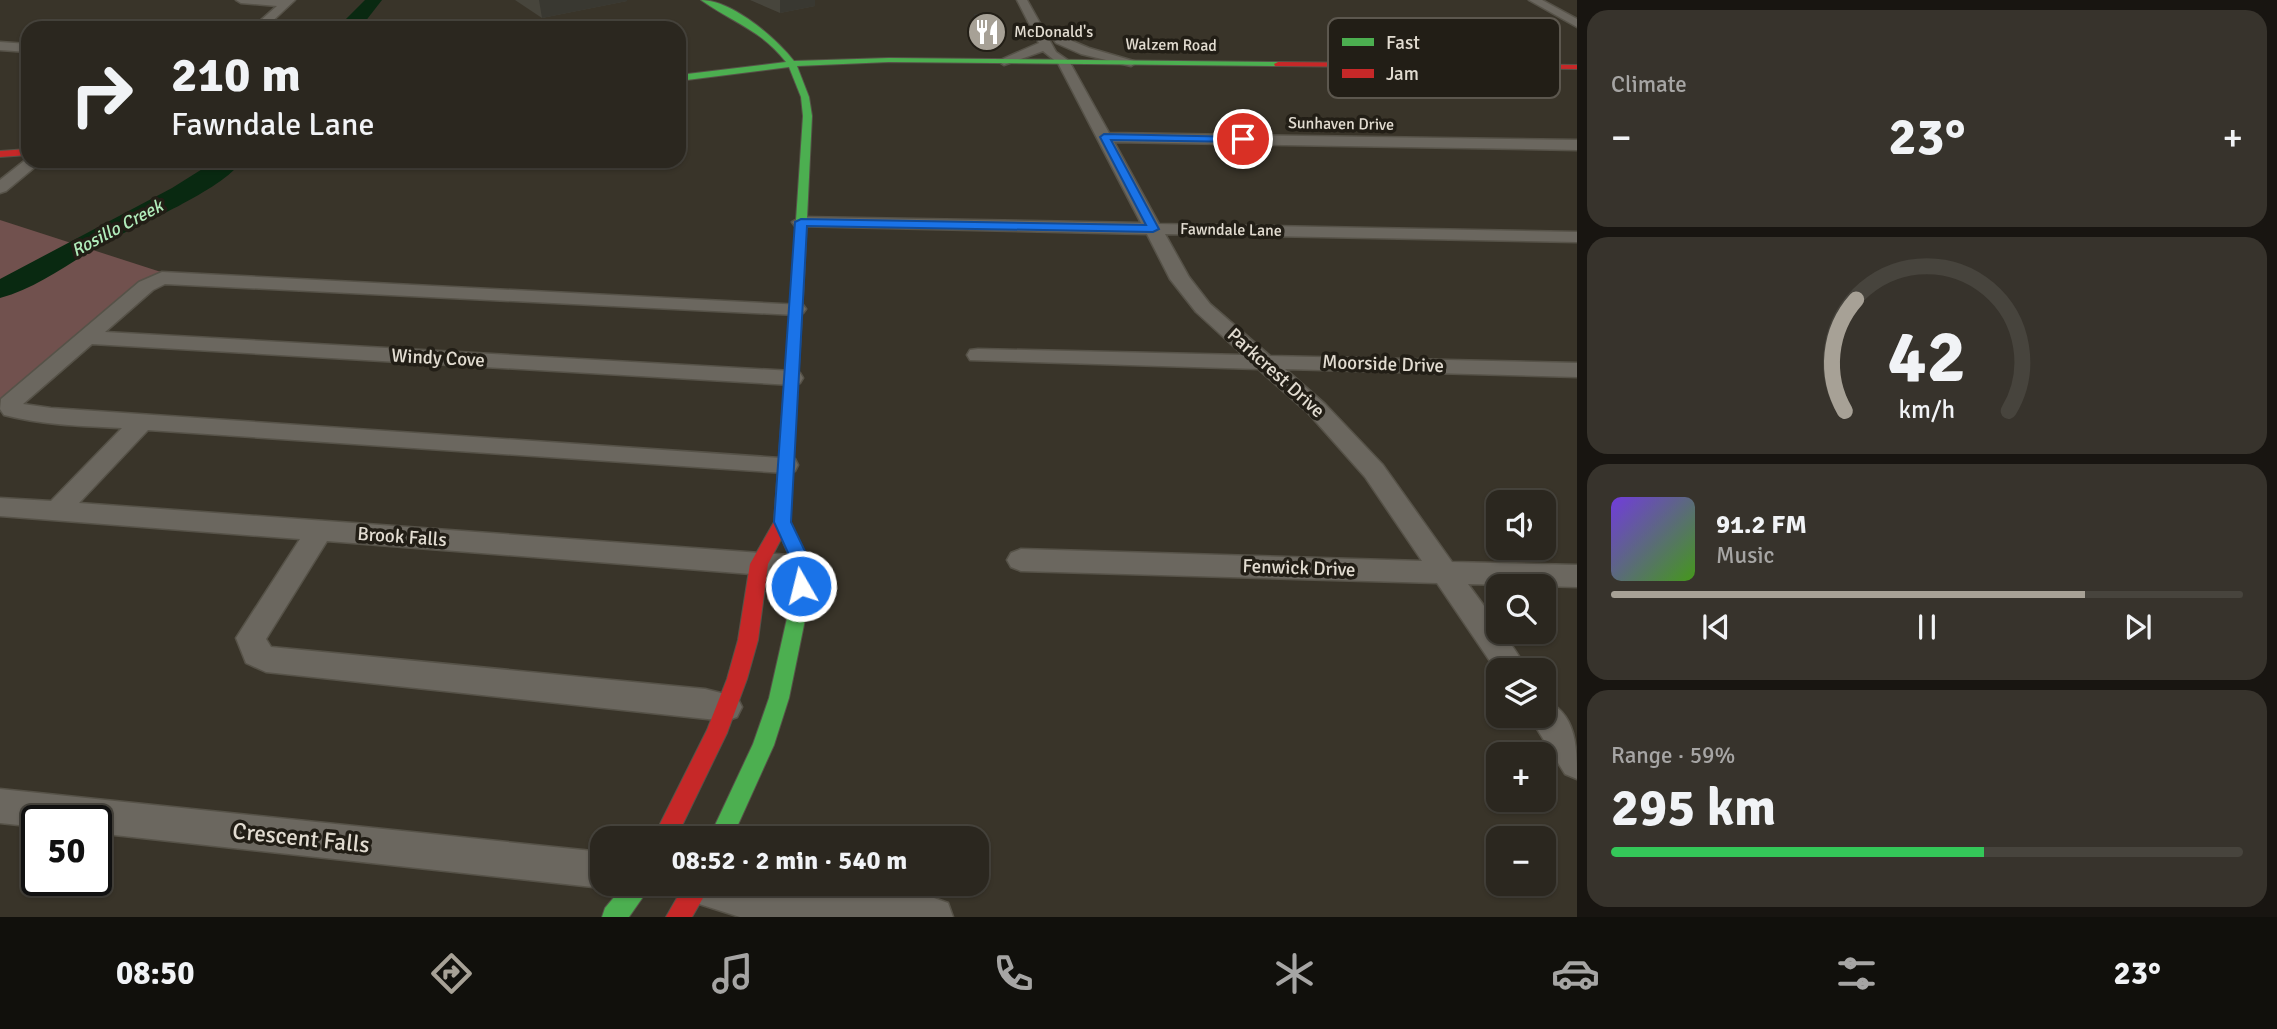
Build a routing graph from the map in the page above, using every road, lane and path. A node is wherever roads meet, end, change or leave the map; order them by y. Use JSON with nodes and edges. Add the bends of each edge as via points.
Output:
{"nodes":[{"id":1,"x":241,"y":0,"type":"edge"},
{"id":2,"x":704,"y":0,"type":"edge"},
{"id":3,"x":1023,"y":0,"type":"edge"},
{"id":4,"x":1534,"y":0,"type":"edge"},
{"id":5,"x":288,"y":1,"type":"edge"},
{"id":6,"x":266,"y":21,"type":"edge"},
{"id":7,"x":1577,"y":23,"type":"edge"},
{"id":8,"x":782,"y":39,"type":"junction"},
{"id":9,"x":1046,"y":44,"type":"junction"},
{"id":10,"x":1059,"y":44,"type":"junction"},
{"id":11,"x":0,"y":46,"type":"edge"},
{"id":12,"x":837,"y":46,"type":"dead end"},
{"id":13,"x":21,"y":47,"type":"edge"},
{"id":14,"x":0,"y":53,"type":"edge"},
{"id":15,"x":942,"y":60,"type":"junction"},
{"id":16,"x":852,"y":61,"type":"junction"},
{"id":17,"x":1004,"y":61,"type":"junction"},
{"id":18,"x":792,"y":64,"type":"junction"},
{"id":19,"x":1328,"y":64,"type":"edge"},
{"id":20,"x":727,"y":72,"type":"junction"},
{"id":21,"x":686,"y":77,"type":"edge"},
{"id":22,"x":802,"y":85,"type":"junction"},
{"id":23,"x":1104,"y":137,"type":"junction"},
{"id":24,"x":1577,"y":145,"type":"edge"},
{"id":25,"x":21,"y":153,"type":"edge"},
{"id":26,"x":0,"y":155,"type":"edge"},
{"id":27,"x":25,"y":168,"type":"edge"},
{"id":28,"x":0,"y":188,"type":"edge"},
{"id":29,"x":801,"y":222,"type":"junction"},
{"id":30,"x":1153,"y":229,"type":"junction"},
{"id":31,"x":1577,"y":237,"type":"edge"},
{"id":32,"x":796,"y":309,"type":"junction"},
{"id":33,"x":85,"y":337,"type":"junction"},
{"id":34,"x":978,"y":355,"type":"dead end"},
{"id":35,"x":1265,"y":361,"type":"junction"},
{"id":36,"x":1577,"y":370,"type":"edge"},
{"id":37,"x":792,"y":378,"type":"junction"},
{"id":38,"x":143,"y":421,"type":"junction"},
{"id":39,"x":786,"y":465,"type":"junction"},
{"id":40,"x":0,"y":507,"type":"edge"},
{"id":41,"x":57,"y":511,"type":"junction"},
{"id":42,"x":782,"y":522,"type":"junction"},
{"id":43,"x":320,"y":531,"type":"junction"},
{"id":44,"x":1021,"y":560,"type":"dead end"},
{"id":45,"x":759,"y":564,"type":"junction"},
{"id":46,"x":803,"y":566,"type":"junction"},
{"id":47,"x":1446,"y":573,"type":"junction"},
{"id":48,"x":1577,"y":576,"type":"edge"},
{"id":49,"x":1505,"y":658,"type":"edge"},
{"id":50,"x":726,"y":707,"type":"junction"},
{"id":51,"x":1553,"y":728,"type":"edge"},
{"id":52,"x":1577,"y":763,"type":"edge"},
{"id":53,"x":0,"y":806,"type":"edge"},
{"id":54,"x":670,"y":826,"type":"edge"},
{"id":55,"x":726,"y":826,"type":"edge"},
{"id":56,"x":590,"y":869,"type":"edge"},
{"id":57,"x":630,"y":896,"type":"edge"},
{"id":58,"x":689,"y":896,"type":"edge"},
{"id":59,"x":732,"y":896,"type":"edge"},
{"id":60,"x":786,"y":914,"type":"edge"},
{"id":61,"x":614,"y":917,"type":"edge"},
{"id":62,"x":678,"y":917,"type":"edge"},
{"id":63,"x":934,"y":917,"type":"edge"}],
"edges":[{"from":1,"to":5,"type":"street"},
{"from":2,"to":8,"type":"main road"},
{"from":3,"to":9,"type":"street","name":"Parkcrest Drive"},
{"from":4,"to":7,"type":"street"},
{"from":5,"to":6,"type":"street"},
{"from":8,"to":18,"type":"main road"},
{"from":8,"to":20,"type":"main road","via":[[758,60]]},
{"from":9,"to":10,"type":"street","name":"Parkcrest Drive","via":[[1051,54]]},
{"from":9,"to":17,"type":"street"},
{"from":10,"to":17,"type":"main road","name":"Walzem Road"},
{"from":10,"to":19,"type":"main road","name":"Walzem Road","via":[[1131,62]]},
{"from":10,"to":23,"type":"street","name":"Parkcrest Drive"},
{"from":11,"to":13,"type":"street"},
{"from":12,"to":15,"type":"main road"},
{"from":13,"to":14,"type":"street"},
{"from":15,"to":16,"type":"main road","name":"Walzem Road"},
{"from":15,"to":17,"type":"main road","name":"Walzem Road"},
{"from":16,"to":18,"type":"main road","name":"Walzem Road"},
{"from":16,"to":22,"type":"main road","via":[[823,70]]},
{"from":18,"to":20,"type":"main road","name":"Walzem Road"},
{"from":18,"to":22,"type":"main road"},
{"from":20,"to":21,"type":"main road"},
{"from":20,"to":22,"type":"main road"},
{"from":22,"to":29,"type":"main road","via":[[806,106]]},
{"from":23,"to":24,"type":"street","name":"Sunhaven Drive"},
{"from":23,"to":30,"type":"street","name":"Parkcrest Drive"},
{"from":25,"to":26,"type":"main road"},
{"from":27,"to":28,"type":"street"},
{"from":29,"to":30,"type":"street","name":"Fawndale Lane"},
{"from":29,"to":32,"type":"main road"},
{"from":30,"to":31,"type":"street","name":"Fawndale Lane"},
{"from":30,"to":35,"type":"street","name":"Parkcrest Drive","via":[[1180,279],[1203,308]]},
{"from":32,"to":33,"type":"street","via":[[175,277],[146,286]]},
{"from":32,"to":37,"type":"main road"},
{"from":33,"to":37,"type":"street","name":"Windy Cove"},
{"from":33,"to":38,"type":"street","via":[[14,397],[9,404],[12,410]]},
{"from":34,"to":35,"type":"street","name":"Moorside Drive"},
{"from":35,"to":36,"type":"street","name":"Moorside Drive"},
{"from":35,"to":47,"type":"street","name":"Parkcrest Drive","via":[[1374,471]]},
{"from":37,"to":39,"type":"main road"},
{"from":38,"to":39,"type":"street"},
{"from":38,"to":41,"type":"street"},
{"from":39,"to":42,"type":"main road"},
{"from":40,"to":41,"type":"street","name":"Brook Falls"},
{"from":41,"to":43,"type":"street","name":"Brook Falls"},
{"from":42,"to":45,"type":"main road"},
{"from":42,"to":46,"type":"main road"},
{"from":43,"to":45,"type":"street","name":"Brook Falls"},
{"from":43,"to":50,"type":"street","via":[[251,638],[257,654],[266,659]]},
{"from":44,"to":47,"type":"street","name":"Fenwick Drive"},
{"from":45,"to":46,"type":"street","name":"Brook Falls"},
{"from":45,"to":50,"type":"main road","via":[[748,640]]},
{"from":46,"to":55,"type":"main road","via":[[779,698]]},
{"from":47,"to":48,"type":"street","name":"Fenwick Drive"},
{"from":47,"to":49,"type":"street","name":"Parkcrest Drive"},
{"from":50,"to":54,"type":"main road"},
{"from":51,"to":52,"type":"street"},
{"from":53,"to":56,"type":"street","name":"Crescent Falls"},
{"from":57,"to":61,"type":"main road"},
{"from":58,"to":62,"type":"main road"},
{"from":59,"to":60,"type":"street"},
{"from":60,"to":63,"type":"street"}]}
